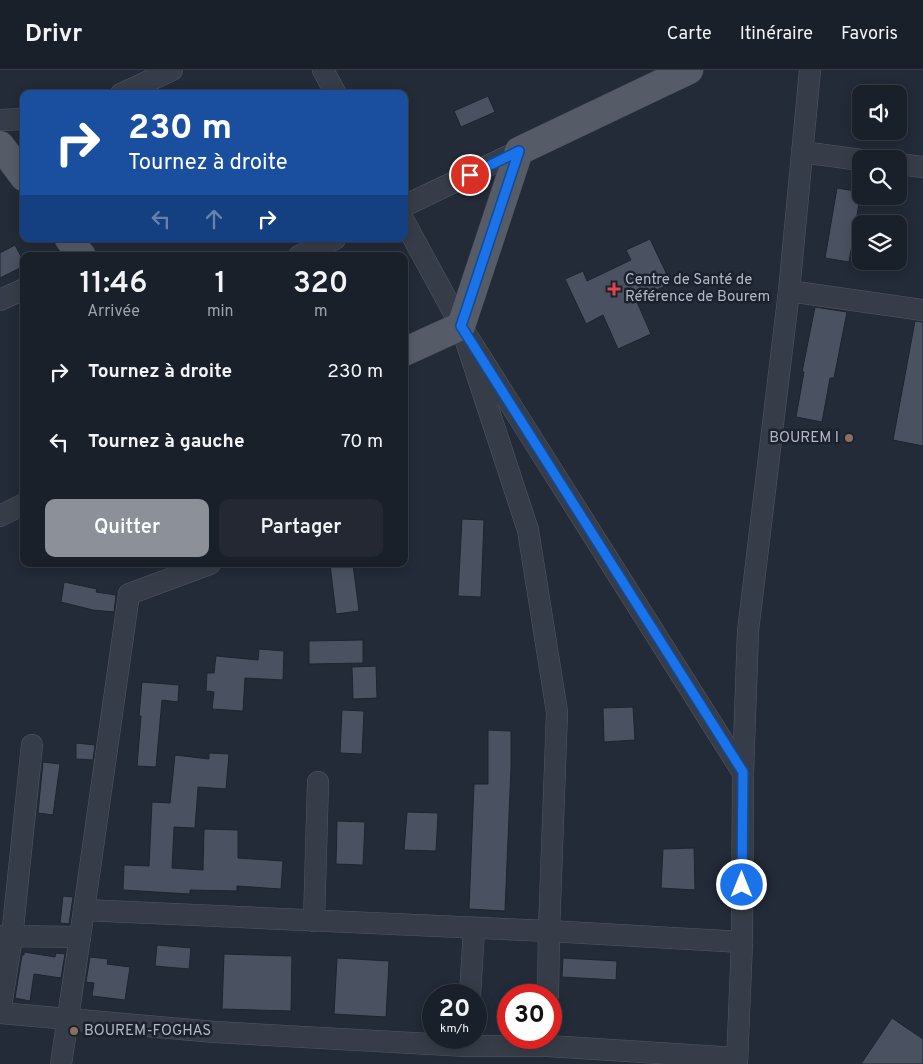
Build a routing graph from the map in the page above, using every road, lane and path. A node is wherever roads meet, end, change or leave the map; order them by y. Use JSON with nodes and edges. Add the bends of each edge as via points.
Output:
{"nodes":[{"id":1,"x":172,"y":70,"type":"edge"},
{"id":2,"x":323,"y":70,"type":"edge"},
{"id":3,"x":689,"y":70,"type":"edge"},
{"id":4,"x":810,"y":70,"type":"edge"},
{"id":5,"x":130,"y":90,"type":"edge"},
{"id":6,"x":334,"y":90,"type":"edge"},
{"id":7,"x":20,"y":119,"type":"edge"},
{"id":8,"x":0,"y":120,"type":"edge"},
{"id":9,"x":0,"y":145,"type":"edge"},
{"id":10,"x":519,"y":151,"type":"junction"},
{"id":11,"x":802,"y":152,"type":"junction"},
{"id":12,"x":852,"y":159,"type":"edge"},
{"id":13,"x":907,"y":165,"type":"edge"},
{"id":14,"x":923,"y":167,"type":"edge"},
{"id":15,"x":20,"y":172,"type":"edge"},
{"id":16,"x":408,"y":204,"type":"edge"},
{"id":17,"x":408,"y":228,"type":"edge"},
{"id":18,"x":71,"y":242,"type":"edge"},
{"id":19,"x":329,"y":242,"type":"edge"},
{"id":20,"x":79,"y":252,"type":"edge"},
{"id":21,"x":307,"y":252,"type":"edge"},
{"id":22,"x":20,"y":291,"type":"edge"},
{"id":23,"x":788,"y":292,"type":"junction"},
{"id":24,"x":0,"y":300,"type":"edge"},
{"id":25,"x":923,"y":310,"type":"edge"},
{"id":26,"x":461,"y":326,"type":"junction"},
{"id":27,"x":408,"y":350,"type":"edge"},
{"id":28,"x":20,"y":506,"type":"edge"},
{"id":29,"x":0,"y":516,"type":"edge"},
{"id":30,"x":202,"y":567,"type":"edge"},
{"id":31,"x":32,"y":745,"type":"dead end"},
{"id":32,"x":743,"y":772,"type":"junction"},
{"id":33,"x":318,"y":782,"type":"dead end"},
{"id":34,"x":84,"y":910,"type":"junction"},
{"id":35,"x":314,"y":921,"type":"junction"},
{"id":36,"x":474,"y":929,"type":"junction"},
{"id":37,"x":549,"y":931,"type":"junction"},
{"id":38,"x":6,"y":936,"type":"edge"},
{"id":39,"x":80,"y":936,"type":"junction"},
{"id":40,"x":742,"y":942,"type":"junction"},
{"id":41,"x":471,"y":984,"type":"edge"},
{"id":42,"x":548,"y":984,"type":"edge"},
{"id":43,"x":0,"y":1012,"type":"edge"},
{"id":44,"x":68,"y":1019,"type":"junction"},
{"id":45,"x":422,"y":1046,"type":"edge"},
{"id":46,"x":548,"y":1049,"type":"edge"},
{"id":47,"x":737,"y":1061,"type":"edge"},
{"id":48,"x":61,"y":1064,"type":"edge"}],
"edges":[{"from":1,"to":5,"type":"street"},
{"from":2,"to":6,"type":"street"},
{"from":3,"to":10,"type":"main road"},
{"from":4,"to":11,"type":"street"},
{"from":7,"to":8,"type":"street"},
{"from":9,"to":15,"type":"main road"},
{"from":10,"to":16,"type":"street"},
{"from":10,"to":26,"type":"main road"},
{"from":11,"to":12,"type":"street"},
{"from":11,"to":23,"type":"street"},
{"from":13,"to":14,"type":"street"},
{"from":17,"to":26,"type":"street"},
{"from":18,"to":20,"type":"main road"},
{"from":19,"to":21,"type":"street"},
{"from":22,"to":24,"type":"street"},
{"from":23,"to":25,"type":"street"},
{"from":23,"to":32,"type":"street","via":[[748,631]]},
{"from":26,"to":27,"type":"main road"},
{"from":26,"to":32,"type":"street"},
{"from":26,"to":37,"type":"street","via":[[528,530],[556,712]]},
{"from":28,"to":29,"type":"street"},
{"from":30,"to":34,"type":"street","via":[[129,594]]},
{"from":31,"to":38,"type":"street"},
{"from":32,"to":40,"type":"street"},
{"from":33,"to":35,"type":"street"},
{"from":34,"to":35,"type":"street"},
{"from":34,"to":39,"type":"street"},
{"from":35,"to":36,"type":"street"},
{"from":36,"to":37,"type":"street"},
{"from":36,"to":41,"type":"street"},
{"from":37,"to":40,"type":"street"},
{"from":37,"to":42,"type":"street"},
{"from":38,"to":39,"type":"street"},
{"from":38,"to":43,"type":"street"},
{"from":39,"to":44,"type":"street"},
{"from":40,"to":47,"type":"street"},
{"from":43,"to":44,"type":"street"},
{"from":44,"to":45,"type":"street"},
{"from":44,"to":48,"type":"street"},
{"from":46,"to":47,"type":"street"}]}
